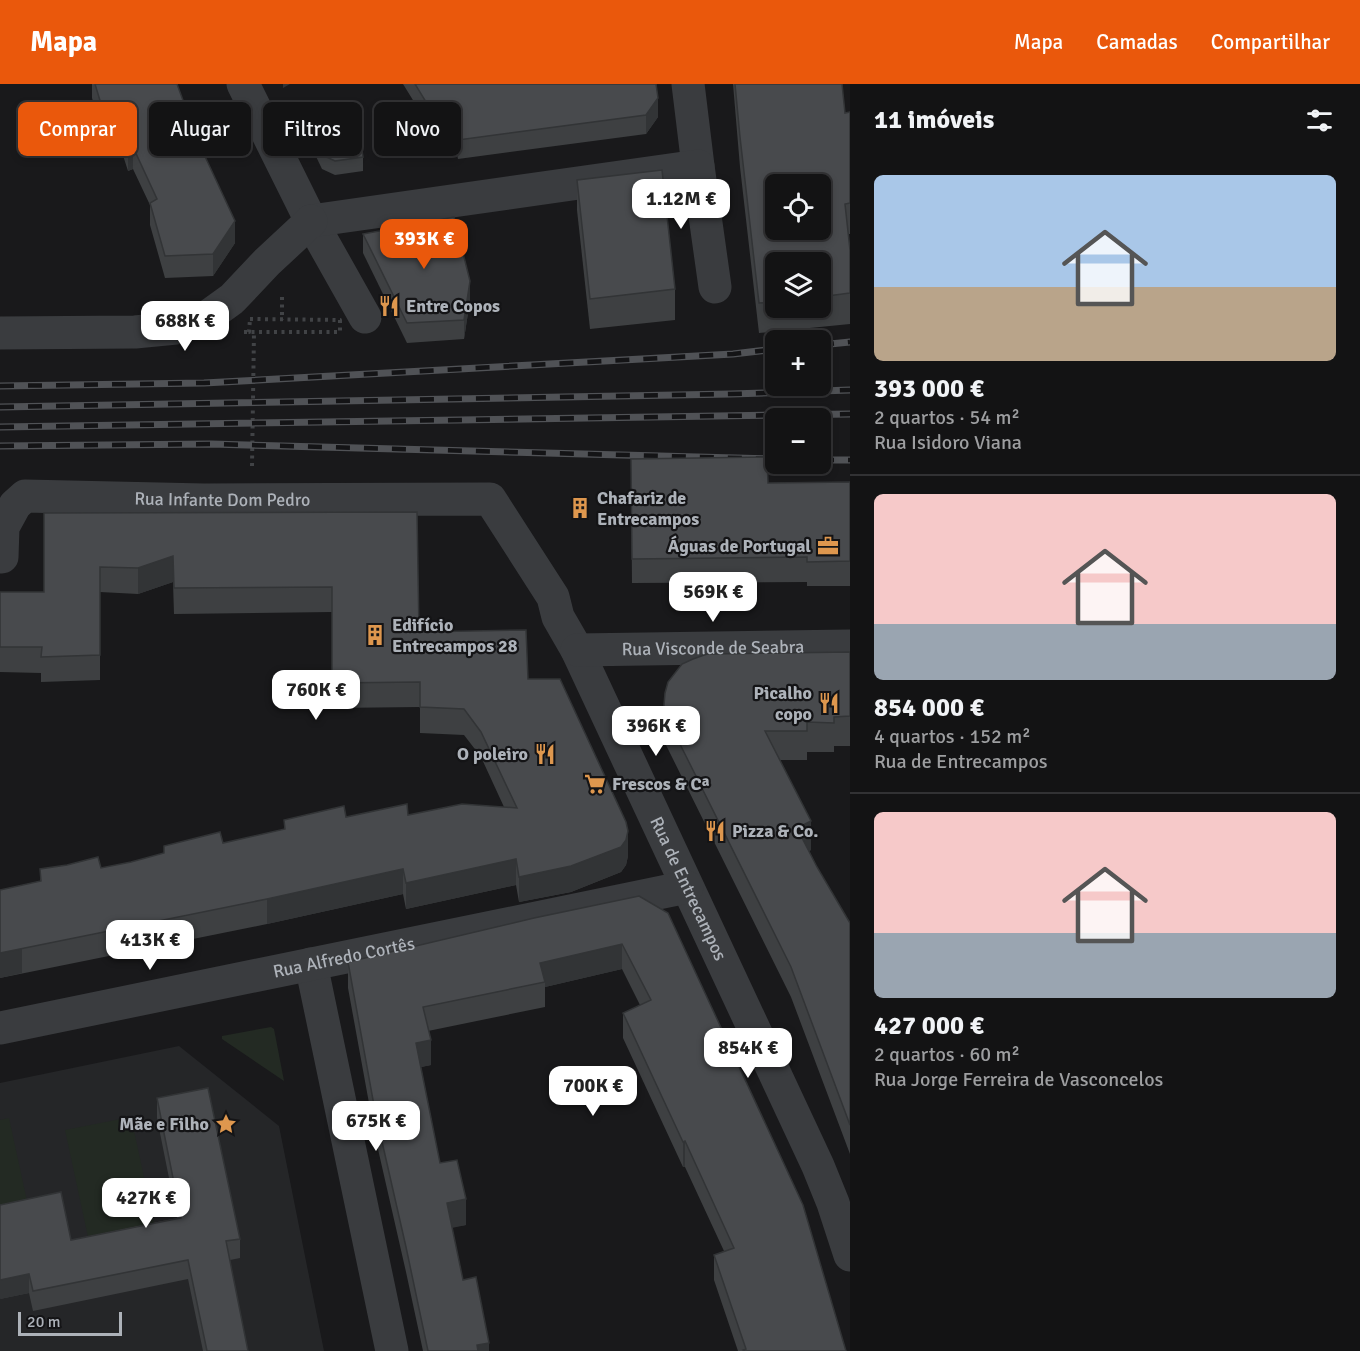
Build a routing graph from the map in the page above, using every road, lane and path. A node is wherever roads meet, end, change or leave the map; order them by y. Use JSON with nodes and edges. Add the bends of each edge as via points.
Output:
{"nodes":[{"id":1,"x":243,"y":84,"type":"edge"},
{"id":2,"x":688,"y":84,"type":"edge"},
{"id":3,"x":698,"y":166,"type":"junction"},
{"id":4,"x":311,"y":221,"type":"junction"},
{"id":5,"x":715,"y":287,"type":"dead end"},
{"id":6,"x":365,"y":317,"type":"dead end"},
{"id":7,"x":282,"y":320,"type":"dead end"},
{"id":8,"x":0,"y":333,"type":"edge"},
{"id":9,"x":252,"y":473,"type":"dead end"},
{"id":10,"x":490,"y":499,"type":"joint"},
{"id":11,"x":1,"y":557,"type":"edge"},
{"id":12,"x":850,"y":646,"type":"edge"},
{"id":13,"x":577,"y":650,"type":"junction"},
{"id":14,"x":687,"y":887,"type":"junction"},
{"id":15,"x":311,"y":964,"type":"junction"},
{"id":16,"x":0,"y":1028,"type":"edge"},
{"id":17,"x":850,"y":1255,"type":"edge"},
{"id":18,"x":392,"y":1351,"type":"edge"}],
"edges":[{"from":1,"to":4,"type":"street"},
{"from":2,"to":3,"type":"street"},
{"from":3,"to":4,"type":"street"},
{"from":3,"to":5,"type":"street"},
{"from":4,"to":6,"type":"street"},
{"from":4,"to":8,"type":"street","via":[[232,299],[207,317],[176,328],[135,332]]},
{"from":7,"to":9,"type":"path","via":[[340,320],[340,332],[254,332]]},
{"from":10,"to":11,"type":"street","name":"Rua Infante Dom Pedro","via":[[25,496],[3,527]]},
{"from":10,"to":13,"type":"street","name":"Rua de Entrecampos","via":[[553,597],[558,617]]},
{"from":12,"to":13,"type":"street","name":"Rua Visconde de Seabra"},
{"from":13,"to":14,"type":"street","name":"Rua de Entrecampos"},
{"from":14,"to":15,"type":"street","name":"Rua Alfredo Cortês"},
{"from":14,"to":17,"type":"street","name":"Rua de Entrecampos","via":[[818,1166]]},
{"from":15,"to":16,"type":"street","name":"Rua Alfredo Cortês"},
{"from":15,"to":18,"type":"street"}]}
